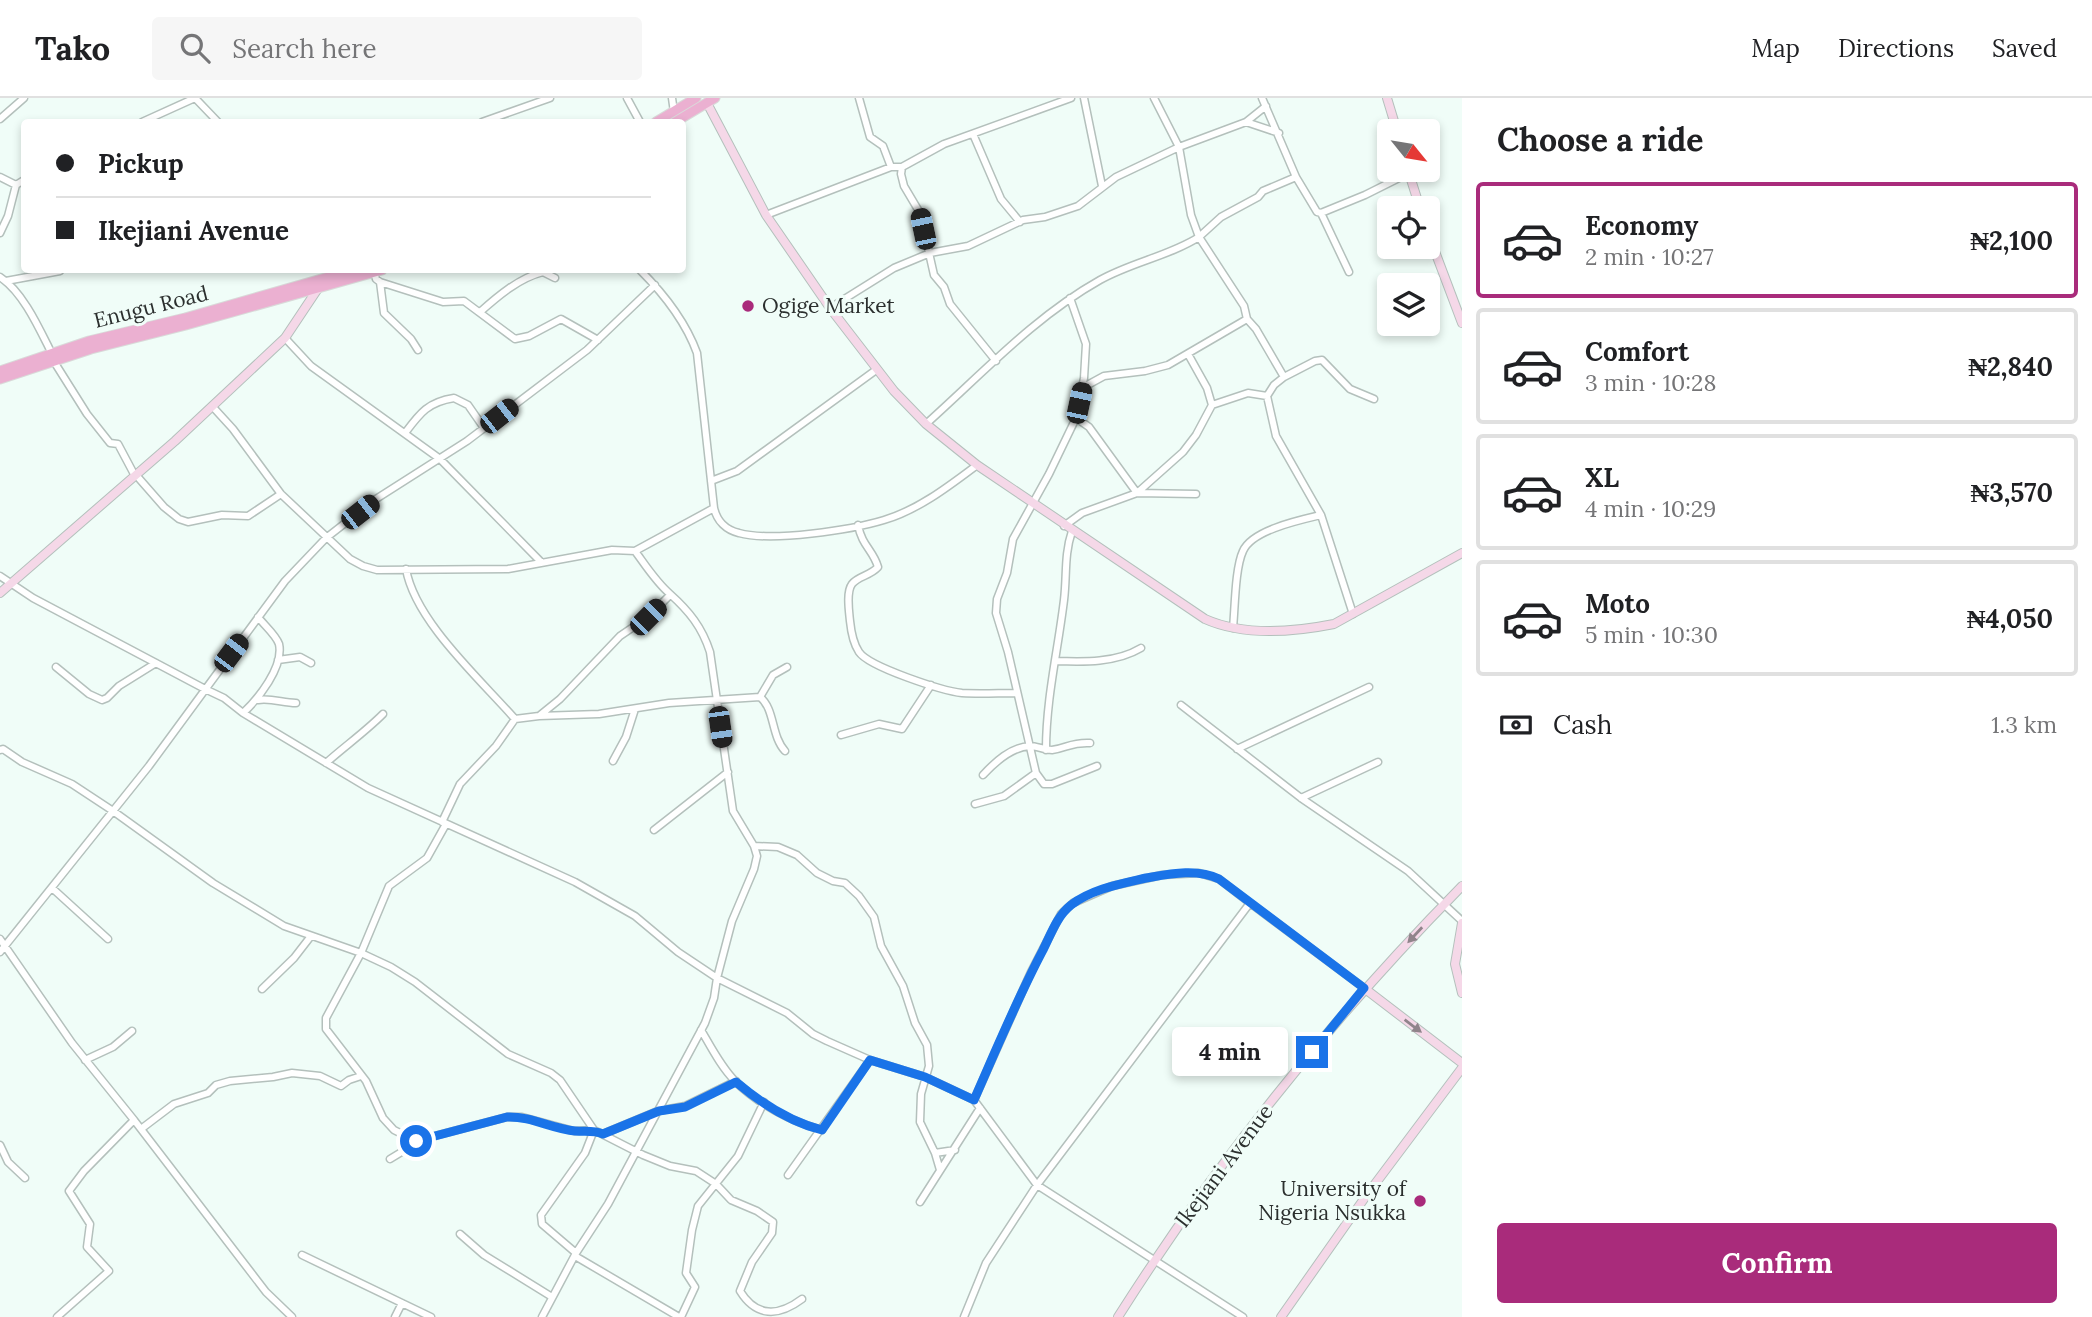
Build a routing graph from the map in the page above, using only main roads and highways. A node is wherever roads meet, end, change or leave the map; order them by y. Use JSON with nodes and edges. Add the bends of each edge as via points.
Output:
{"nodes":[{"id":1,"x":696,"y":98,"type":"edge"},
{"id":2,"x":711,"y":100,"type":"edge"},
{"id":3,"x":661,"y":119,"type":"edge"},
{"id":4,"x":680,"y":119,"type":"edge"},
{"id":5,"x":332,"y":273,"type":"edge"},
{"id":6,"x":368,"y":273,"type":"edge"},
{"id":7,"x":321,"y":282,"type":"junction"},
{"id":8,"x":52,"y":356,"type":"junction"},
{"id":9,"x":0,"y":371,"type":"edge"},
{"id":10,"x":0,"y":379,"type":"edge"}],
"edges":[{"from":1,"to":3,"type":"main road"},
{"from":2,"to":4,"type":"main road"},
{"from":5,"to":7,"type":"main road","name":"Enugu Road"},
{"from":6,"to":7,"type":"main road"},
{"from":7,"to":8,"type":"main road","name":"Enugu Road"},
{"from":8,"to":9,"type":"main road","name":"Enugu Road"},
{"from":8,"to":10,"type":"main road"}]}
